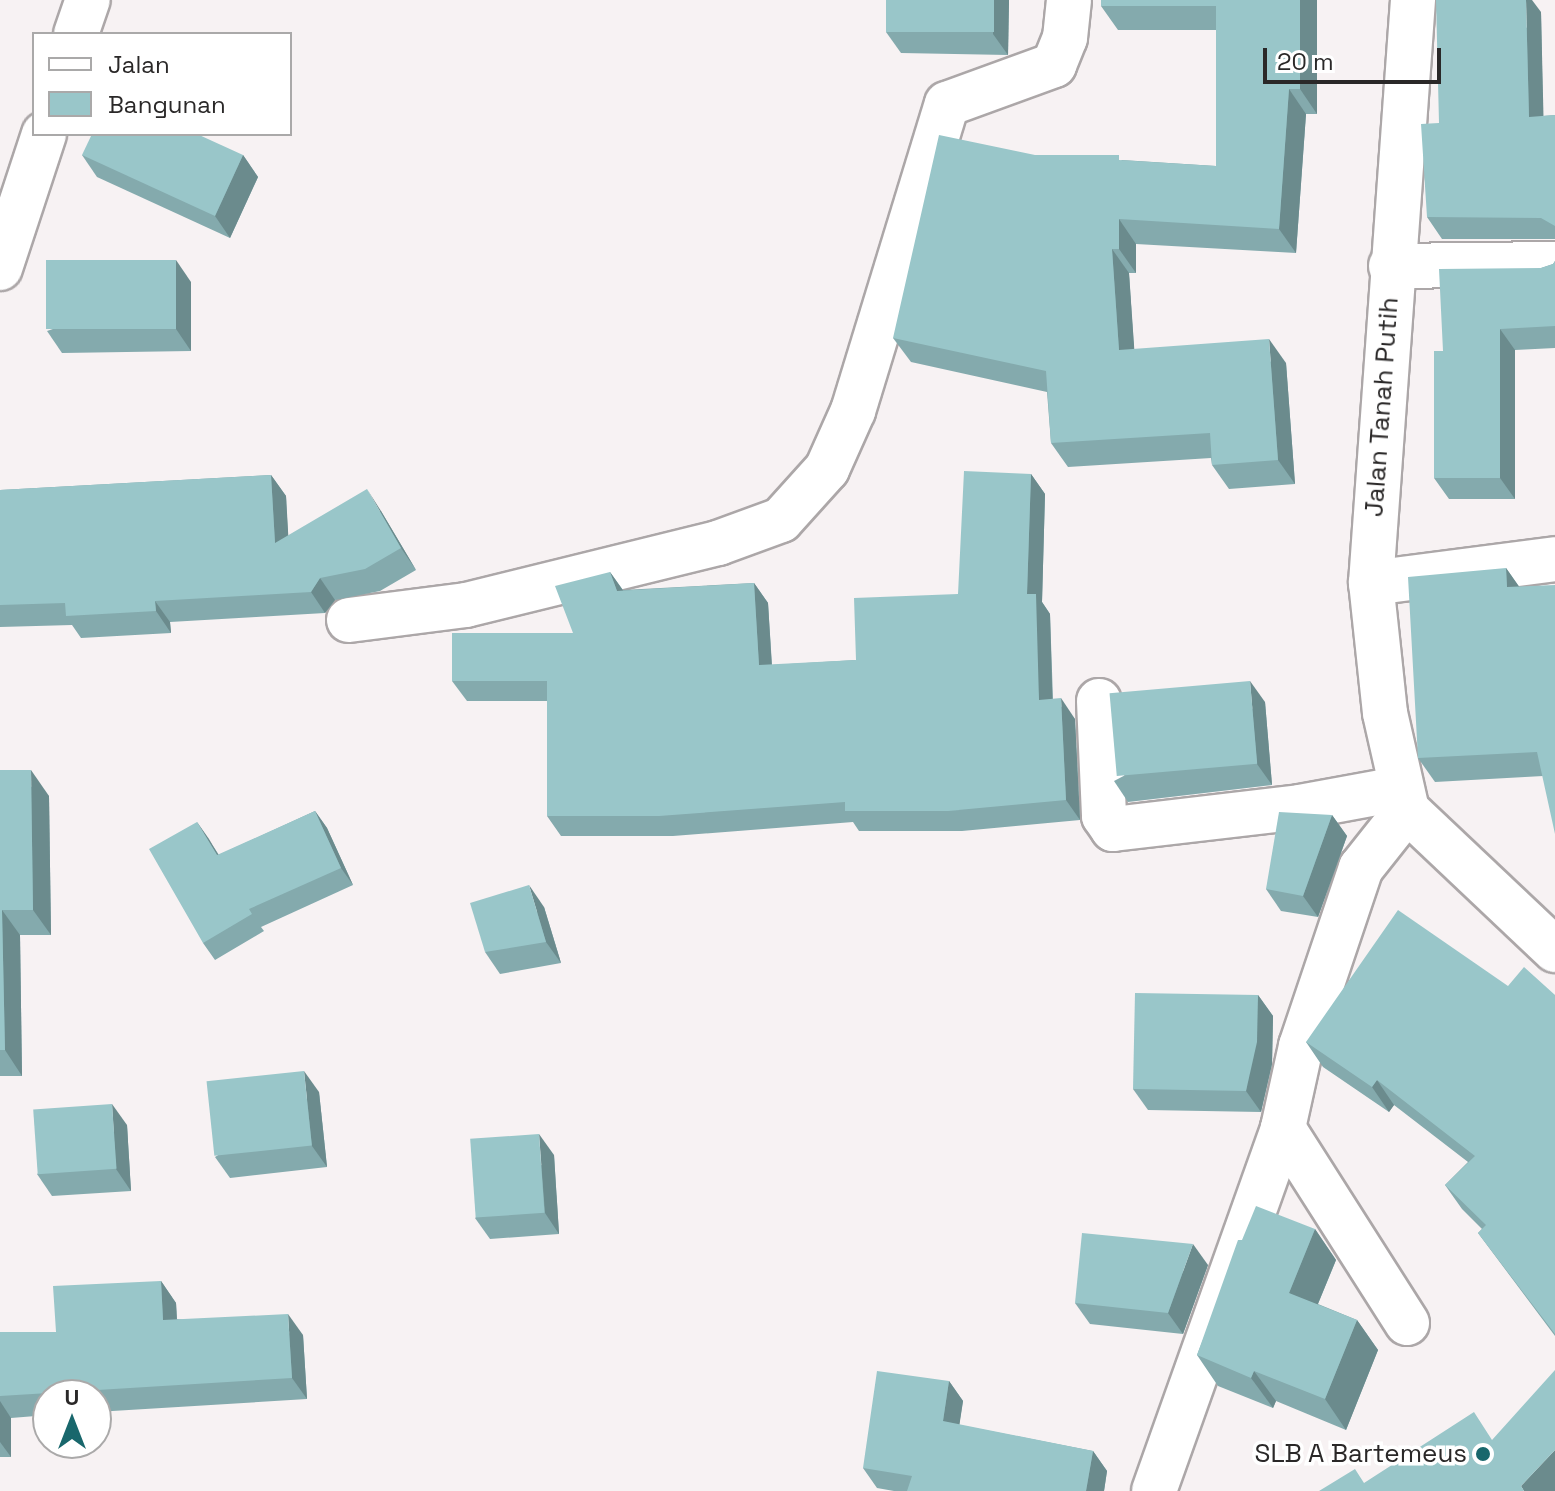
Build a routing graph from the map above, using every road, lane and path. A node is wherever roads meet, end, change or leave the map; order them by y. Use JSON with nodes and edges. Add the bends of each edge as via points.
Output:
{"nodes":[{"id":1,"x":88,"y":0,"type":"edge"},
{"id":2,"x":1069,"y":0,"type":"edge"},
{"id":3,"x":1413,"y":0,"type":"edge"},
{"id":4,"x":77,"y":32,"type":"edge"},
{"id":5,"x":43,"y":136,"type":"edge"},
{"id":6,"x":1555,"y":264,"type":"edge"},
{"id":7,"x":1391,"y":266,"type":"junction"},
{"id":8,"x":0,"y":268,"type":"edge"},
{"id":9,"x":1555,"y":559,"type":"edge"},
{"id":10,"x":1371,"y":583,"type":"junction"},
{"id":11,"x":349,"y":620,"type":"dead end"},
{"id":12,"x":1099,"y":701,"type":"dead end"},
{"id":13,"x":1403,"y":800,"type":"junction"},
{"id":14,"x":1555,"y":950,"type":"edge"},
{"id":15,"x":1283,"y":1128,"type":"junction"},
{"id":16,"x":1407,"y":1323,"type":"dead end"},
{"id":17,"x":1154,"y":1491,"type":"edge"}],
"edges":[{"from":1,"to":4,"type":"street"},
{"from":2,"to":11,"type":"street","via":[[1065,38],[1054,65],[947,104],[853,411],[827,469],[781,520],[718,543],[466,605]]},
{"from":3,"to":7,"type":"street","name":"Jalan Tanah Putih"},
{"from":5,"to":8,"type":"street"},
{"from":6,"to":7,"type":"street"},
{"from":7,"to":10,"type":"street","name":"Jalan Tanah Putih"},
{"from":9,"to":10,"type":"street"},
{"from":10,"to":13,"type":"street","name":"Jalan Tanah Putih"},
{"from":12,"to":13,"type":"street","via":[[1104,816],[1113,829]]},
{"from":13,"to":14,"type":"street"},
{"from":13,"to":15,"type":"street","via":[[1361,868],[1301,1046]]},
{"from":15,"to":16,"type":"street"},
{"from":15,"to":17,"type":"street"}]}
